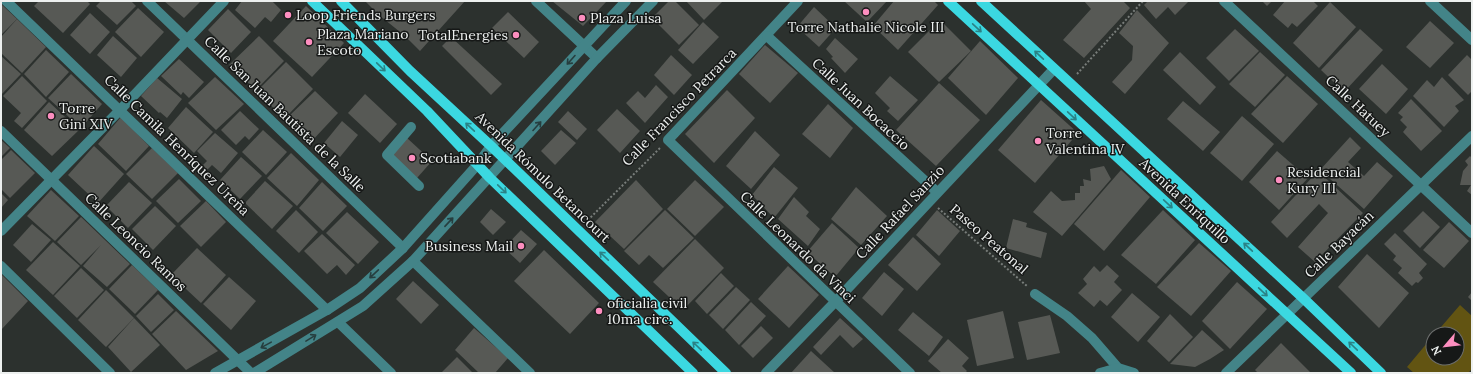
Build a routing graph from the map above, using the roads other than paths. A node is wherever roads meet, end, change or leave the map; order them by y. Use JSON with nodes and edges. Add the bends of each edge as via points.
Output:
{"nodes":[{"id":1,"x":6,"y":1,"type":"edge"},
{"id":2,"x":147,"y":1,"type":"edge"},
{"id":3,"x":224,"y":1,"type":"edge"},
{"id":4,"x":312,"y":1,"type":"edge"},
{"id":5,"x":341,"y":1,"type":"edge"},
{"id":6,"x":536,"y":1,"type":"edge"},
{"id":7,"x":626,"y":1,"type":"edge"},
{"id":8,"x":652,"y":1,"type":"edge"},
{"id":9,"x":798,"y":1,"type":"edge"},
{"id":10,"x":948,"y":1,"type":"edge"},
{"id":11,"x":980,"y":1,"type":"edge"},
{"id":12,"x":1224,"y":1,"type":"edge"},
{"id":13,"x":1430,"y":1,"type":"edge"},
{"id":14,"x":767,"y":36,"type":"junction"},
{"id":15,"x":187,"y":39,"type":"junction"},
{"id":16,"x":1472,"y":40,"type":"edge"},
{"id":17,"x":584,"y":46,"type":"junction"},
{"id":18,"x":597,"y":58,"type":"junction"},
{"id":19,"x":1054,"y":69,"type":"junction"},
{"id":20,"x":1039,"y":85,"type":"junction"},
{"id":21,"x":120,"y":110,"type":"junction"},
{"id":22,"x":411,"y":126,"type":"dead end"},
{"id":23,"x":1,"y":131,"type":"edge"},
{"id":24,"x":1472,"y":136,"type":"edge"},
{"id":25,"x":668,"y":140,"type":"joint"},
{"id":26,"x":491,"y":146,"type":"junction"},
{"id":27,"x":506,"y":161,"type":"junction"},
{"id":28,"x":478,"y":164,"type":"junction"},
{"id":29,"x":490,"y":178,"type":"junction"},
{"id":30,"x":51,"y":179,"type":"junction"},
{"id":31,"x":1421,"y":185,"type":"junction"},
{"id":32,"x":419,"y":186,"type":"dead end"},
{"id":33,"x":937,"y":192,"type":"junction"},
{"id":34,"x":1,"y":231,"type":"edge"},
{"id":35,"x":1472,"y":233,"type":"edge"},
{"id":36,"x":403,"y":248,"type":"junction"},
{"id":37,"x":413,"y":261,"type":"junction"},
{"id":38,"x":1,"y":266,"type":"edge"},
{"id":39,"x":1035,"y":294,"type":"road end"},
{"id":40,"x":1303,"y":298,"type":"junction"},
{"id":41,"x":835,"y":302,"type":"junction"},
{"id":42,"x":327,"y":310,"type":"junction"},
{"id":43,"x":1287,"y":314,"type":"junction"},
{"id":44,"x":338,"y":322,"type":"junction"},
{"id":45,"x":238,"y":360,"type":"junction"},
{"id":46,"x":1118,"y":368,"type":"junction"},
{"id":47,"x":110,"y":373,"type":"edge"},
{"id":48,"x":216,"y":373,"type":"edge"},
{"id":49,"x":253,"y":373,"type":"edge"},
{"id":50,"x":391,"y":373,"type":"edge"},
{"id":51,"x":530,"y":373,"type":"edge"},
{"id":52,"x":692,"y":373,"type":"edge"},
{"id":53,"x":726,"y":373,"type":"edge"},
{"id":54,"x":766,"y":373,"type":"edge"},
{"id":55,"x":910,"y":373,"type":"edge"},
{"id":56,"x":1100,"y":373,"type":"edge"},
{"id":57,"x":1134,"y":373,"type":"edge"},
{"id":58,"x":1226,"y":373,"type":"edge"},
{"id":59,"x":1351,"y":373,"type":"edge"},
{"id":60,"x":1381,"y":373,"type":"edge"}],
"edges":[{"from":1,"to":21,"type":"street","name":"Calle Camila Henríquez Ureña"},
{"from":2,"to":15,"type":"street","name":"Calle San Juan Bautista de la Salle"},
{"from":3,"to":15,"type":"street"},
{"from":4,"to":28,"type":"main road","one_way":true,"via":[[427,111]]},
{"from":26,"to":5,"type":"main road","name":"Avenida Rómulo Betancourt","one_way":true,"via":[[410,71]]},
{"from":6,"to":17,"type":"street"},
{"from":7,"to":17,"type":"street"},
{"from":8,"to":18,"type":"street"},
{"from":9,"to":14,"type":"street","name":"Calle Francisco Petrarca"},
{"from":10,"to":20,"type":"main road","name":"Avenida Enriquillo","one_way":true},
{"from":19,"to":11,"type":"main road","name":"Avenida Enriquillo","one_way":true},
{"from":12,"to":31,"type":"street","name":"Calle Hatuey"},
{"from":13,"to":16,"type":"street"},
{"from":14,"to":25,"type":"street","name":"Calle Francisco Petrarca"},
{"from":14,"to":33,"type":"street","name":"Calle Juan Bocaccio"},
{"from":15,"to":21,"type":"street"},
{"from":15,"to":36,"type":"street","name":"Calle San Juan Bautista de la Salle"},
{"from":17,"to":18,"type":"street"},
{"from":17,"to":26,"type":"street","one_way":true},
{"from":27,"to":18,"type":"street","one_way":true},
{"from":19,"to":20,"type":"street","name":"Calle Rafael Sanzio"},
{"from":40,"to":19,"type":"main road","name":"Avenida Enriquillo","one_way":true},
{"from":20,"to":33,"type":"street","name":"Calle Rafael Sanzio"},
{"from":20,"to":43,"type":"main road","name":"Avenida Enriquillo","one_way":true},
{"from":21,"to":30,"type":"street"},
{"from":21,"to":42,"type":"street","name":"Calle Camila Henríquez Ureña"},
{"from":22,"to":32,"type":"street","via":[[387,155]]},
{"from":23,"to":30,"type":"street","name":"Calle Leoncio Ramos"},
{"from":24,"to":31,"type":"street","name":"Calle Bayacán"},
{"from":25,"to":41,"type":"street","name":"Calle Leonardo da Vinci"},
{"from":26,"to":27,"type":"main road","name":"Avenida Rómulo Betancourt"},
{"from":26,"to":28,"type":"street"},
{"from":27,"to":29,"type":"street"},
{"from":53,"to":27,"type":"main road","name":"Avenida Rómulo Betancourt","one_way":true},
{"from":28,"to":29,"type":"main road"},
{"from":28,"to":36,"type":"street"},
{"from":37,"to":29,"type":"street","one_way":true},
{"from":29,"to":52,"type":"main road","one_way":true},
{"from":30,"to":34,"type":"street"},
{"from":30,"to":45,"type":"street","name":"Calle Leoncio Ramos"},
{"from":31,"to":35,"type":"street","name":"Calle Hatuey"},
{"from":31,"to":40,"type":"street","name":"Calle Bayacán"},
{"from":33,"to":41,"type":"street","name":"Calle Rafael Sanzio"},
{"from":36,"to":42,"type":"street","one_way":true,"via":[[360,288]]},
{"from":37,"to":44,"type":"street","via":[[363,306]]},
{"from":37,"to":51,"type":"street"},
{"from":38,"to":47,"type":"street"},
{"from":39,"to":46,"type":"street","via":[[1067,316],[1092,338]]},
{"from":40,"to":43,"type":"street","name":"Calle Bayacán"},
{"from":60,"to":40,"type":"main road","name":"Avenida Enriquillo","one_way":true},
{"from":41,"to":54,"type":"street","name":"Calle Rafael Sanzio"},
{"from":41,"to":55,"type":"street","name":"Calle Leonardo da Vinci"},
{"from":42,"to":45,"type":"street","one_way":true},
{"from":43,"to":58,"type":"street","name":"Calle Bayacán"},
{"from":43,"to":59,"type":"main road","name":"Avenida Enriquillo"},
{"from":49,"to":44,"type":"street","one_way":true},
{"from":44,"to":50,"type":"street"},
{"from":45,"to":48,"type":"street"},
{"from":45,"to":49,"type":"street","name":"Calle Leoncio Ramos"},
{"from":46,"to":56,"type":"street"},
{"from":46,"to":57,"type":"street"}]}
